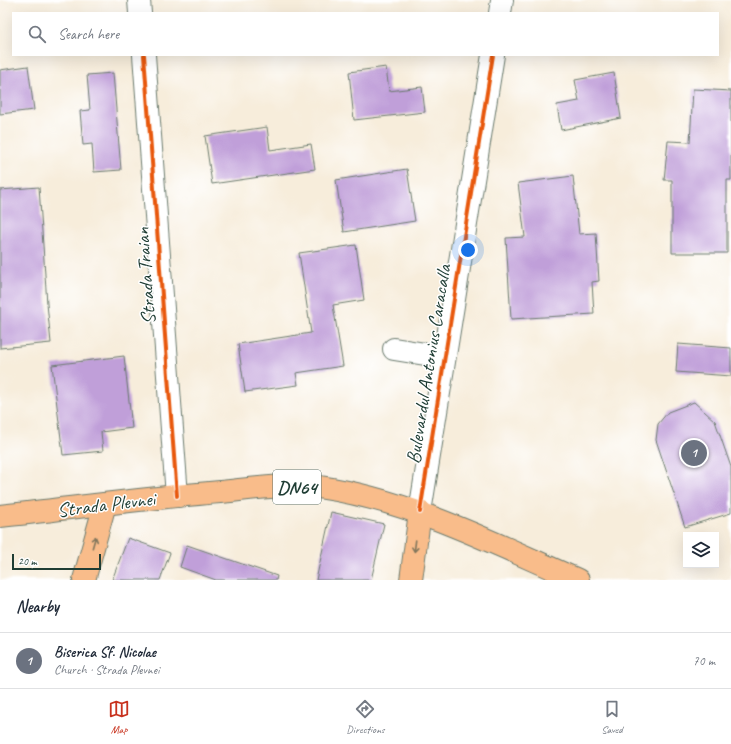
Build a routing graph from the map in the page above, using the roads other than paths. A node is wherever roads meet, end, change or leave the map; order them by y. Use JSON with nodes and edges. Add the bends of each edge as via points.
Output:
{"nodes":[{"id":1,"x":139,"y":0,"type":"edge"},
{"id":2,"x":502,"y":0,"type":"edge"},
{"id":3,"x":140,"y":12,"type":"edge"},
{"id":4,"x":500,"y":12,"type":"edge"},
{"id":5,"x":144,"y":56,"type":"edge"},
{"id":6,"x":493,"y":56,"type":"edge"},
{"id":7,"x":394,"y":349,"type":"dead end"},
{"id":8,"x":444,"y":357,"type":"junction"},
{"id":9,"x":177,"y":496,"type":"junction"},
{"id":10,"x":105,"y":504,"type":"junction"},
{"id":11,"x":420,"y":512,"type":"junction"},
{"id":12,"x":0,"y":516,"type":"edge"},
{"id":13,"x":84,"y":580,"type":"edge"},
{"id":14,"x":411,"y":580,"type":"edge"},
{"id":15,"x":578,"y":580,"type":"edge"}],
"edges":[{"from":1,"to":3,"type":"street"},
{"from":2,"to":4,"type":"street"},
{"from":5,"to":9,"type":"street","name":"Strada Traian"},
{"from":6,"to":8,"type":"street","name":"Bulevardul Antonius Caracalla"},
{"from":7,"to":8,"type":"street"},
{"from":8,"to":11,"type":"street","name":"Bulevardul Antonius Caracalla"},
{"from":9,"to":10,"type":"main road","name":"Strada Plevnei","number":"DN64"},
{"from":9,"to":11,"type":"main road","name":"Strada Plevnei","number":"DN64","via":[[281,486],[318,487]]},
{"from":10,"to":12,"type":"main road","name":"Strada Plevnei","number":"DN64"},
{"from":13,"to":10,"type":"main road","one_way":true},
{"from":11,"to":14,"type":"main road","name":"Bulevardul Antonius Caracalla","one_way":true},
{"from":11,"to":15,"type":"main road","name":"Strada Plevnei","number":"DN64"}]}
